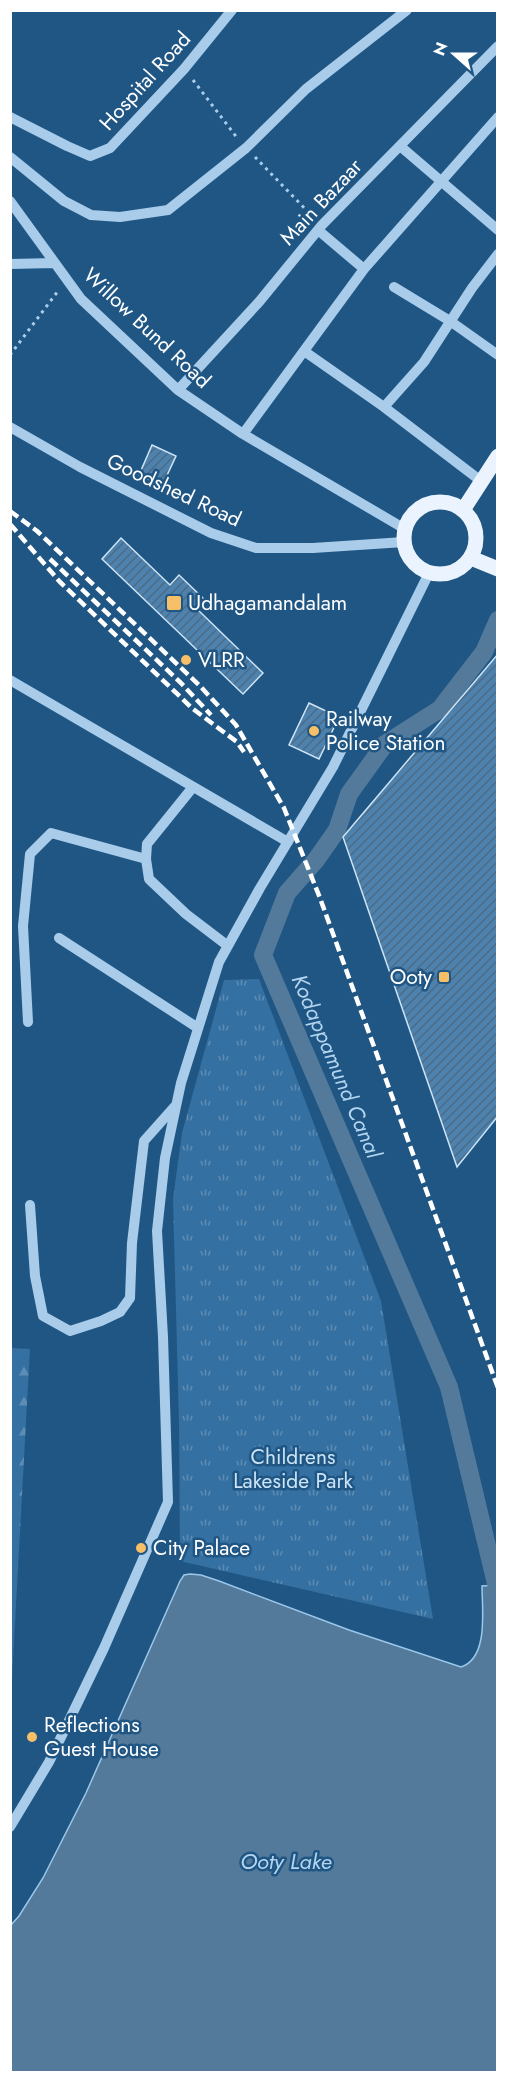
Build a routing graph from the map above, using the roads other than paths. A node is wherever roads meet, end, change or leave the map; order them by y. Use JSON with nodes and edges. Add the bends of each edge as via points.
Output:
{"nodes":[{"id":1,"x":232,"y":10,"type":"edge"},
{"id":2,"x":407,"y":10,"type":"edge"},
{"id":3,"x":498,"y":46,"type":"edge"},
{"id":4,"x":10,"y":117,"type":"edge"},
{"id":5,"x":498,"y":117,"type":"edge"},
{"id":6,"x":400,"y":146,"type":"junction"},
{"id":7,"x":10,"y":157,"type":"edge"},
{"id":8,"x":441,"y":182,"type":"junction"},
{"id":9,"x":10,"y":201,"type":"edge"},
{"id":10,"x":318,"y":230,"type":"junction"},
{"id":11,"x":498,"y":230,"type":"edge"},
{"id":12,"x":498,"y":255,"type":"edge"},
{"id":13,"x":55,"y":263,"type":"junction"},
{"id":14,"x":10,"y":264,"type":"edge"},
{"id":15,"x":364,"y":269,"type":"junction"},
{"id":16,"x":394,"y":288,"type":"dead end"},
{"id":17,"x":450,"y":321,"type":"junction"},
{"id":18,"x":304,"y":351,"type":"junction"},
{"id":19,"x":498,"y":355,"type":"edge"},
{"id":20,"x":178,"y":390,"type":"junction"},
{"id":21,"x":384,"y":407,"type":"junction"},
{"id":22,"x":10,"y":427,"type":"edge"},
{"id":23,"x":243,"y":434,"type":"junction"},
{"id":24,"x":498,"y":456,"type":"edge"},
{"id":25,"x":481,"y":482,"type":"junction"},
{"id":26,"x":463,"y":510,"type":"junction"},
{"id":27,"x":405,"y":535,"type":"junction"},
{"id":28,"x":471,"y":558,"type":"junction"},
{"id":29,"x":497,"y":569,"type":"edge"},
{"id":30,"x":429,"y":573,"type":"junction"},
{"id":31,"x":10,"y":680,"type":"edge"},
{"id":32,"x":193,"y":787,"type":"junction"},
{"id":33,"x":288,"y":842,"type":"junction"},
{"id":34,"x":146,"y":859,"type":"junction"},
{"id":35,"x":59,"y":938,"type":"dead end"},
{"id":36,"x":228,"y":946,"type":"junction"},
{"id":37,"x":28,"y":1022,"type":"dead end"},
{"id":38,"x":198,"y":1028,"type":"junction"},
{"id":39,"x":176,"y":1105,"type":"junction"},
{"id":40,"x":30,"y":1205,"type":"dead end"},
{"id":41,"x":10,"y":1827,"type":"edge"}],
"edges":[{"from":1,"to":4,"type":"street","name":"Hospital Road","via":[[184,69],[110,148],[90,156]]},
{"from":2,"to":7,"type":"street","via":[[306,89],[246,148],[168,210],[120,217],[91,215],[64,201]]},
{"from":3,"to":6,"type":"street","name":"Main Bazaar"},
{"from":5,"to":8,"type":"street"},
{"from":6,"to":8,"type":"street"},
{"from":6,"to":10,"type":"street","name":"Main Bazaar"},
{"from":8,"to":11,"type":"street"},
{"from":8,"to":15,"type":"street"},
{"from":9,"to":13,"type":"street","name":"Willow Bund Road"},
{"from":10,"to":15,"type":"street"},
{"from":10,"to":20,"type":"street","name":"Main Bazaar","via":[[259,302]]},
{"from":12,"to":17,"type":"street"},
{"from":13,"to":14,"type":"street"},
{"from":13,"to":20,"type":"street","name":"Willow Bund Road","via":[[81,299]]},
{"from":15,"to":18,"type":"street"},
{"from":16,"to":17,"type":"street"},
{"from":17,"to":19,"type":"street"},
{"from":17,"to":21,"type":"street","via":[[424,362]]},
{"from":18,"to":21,"type":"street"},
{"from":18,"to":23,"type":"street"},
{"from":20,"to":23,"type":"street","name":"Willow Bund Road"},
{"from":21,"to":25,"type":"street"},
{"from":22,"to":27,"type":"street","name":"Goodshed Road","via":[[211,533],[256,548],[313,548]]},
{"from":23,"to":27,"type":"street","name":"Willow Bund Road"},
{"from":24,"to":25,"type":"main road"},
{"from":25,"to":26,"type":"main road"},
{"from":26,"to":27,"type":"main road","via":[[441,502],[429,504],[410,518]]},
{"from":26,"to":28,"type":"main road","via":[[470,517],[476,537]]},
{"from":27,"to":30,"type":"main road","via":[[412,562]]},
{"from":28,"to":29,"type":"main road"},
{"from":28,"to":30,"type":"main road","via":[[452,572]]},
{"from":30,"to":33,"type":"street","via":[[333,767]]},
{"from":31,"to":32,"type":"street"},
{"from":32,"to":33,"type":"street"},
{"from":32,"to":34,"type":"street","via":[[147,844]]},
{"from":33,"to":36,"type":"street"},
{"from":34,"to":36,"type":"street","via":[[149,879]]},
{"from":34,"to":37,"type":"street","via":[[51,833],[30,854],[24,926]]},
{"from":35,"to":38,"type":"street"},
{"from":36,"to":38,"type":"street"},
{"from":38,"to":39,"type":"street"},
{"from":39,"to":40,"type":"street","via":[[144,1141],[130,1298],[120,1312],[70,1331],[43,1316],[35,1276]]},
{"from":39,"to":41,"type":"street","via":[[157,1231],[168,1502],[49,1762]]}]}
